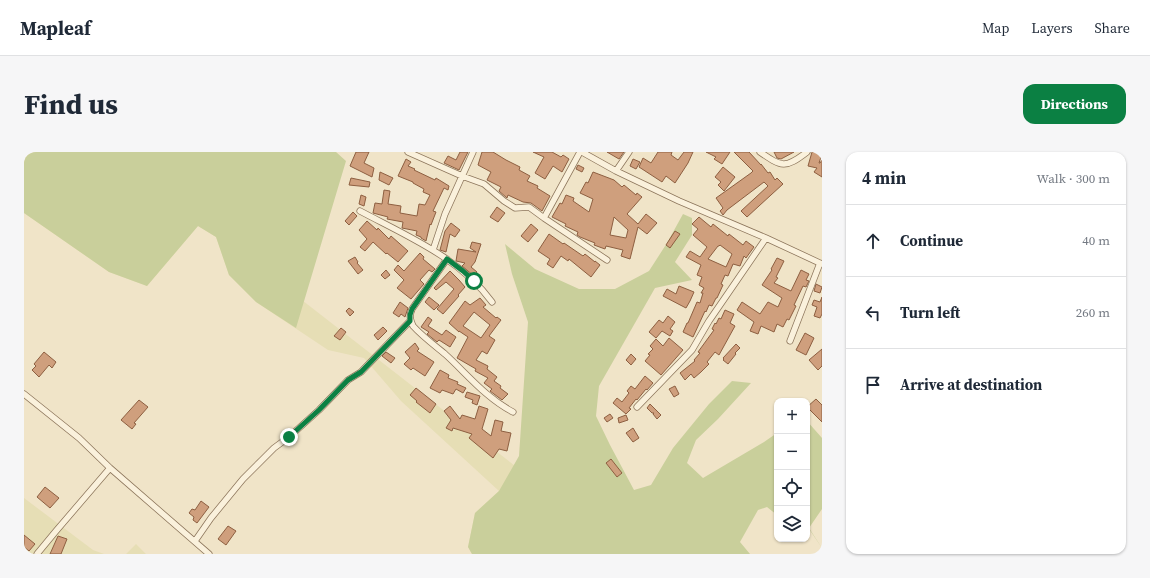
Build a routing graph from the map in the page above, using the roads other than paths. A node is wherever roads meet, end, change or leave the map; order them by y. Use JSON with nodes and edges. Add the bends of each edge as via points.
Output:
{"nodes":[{"id":1,"x":408,"y":152,"type":"edge"},
{"id":2,"x":473,"y":152,"type":"edge"},
{"id":3,"x":581,"y":152,"type":"edge"},
{"id":4,"x":629,"y":152,"type":"edge"},
{"id":5,"x":760,"y":152,"type":"edge"},
{"id":6,"x":807,"y":152,"type":"edge"},
{"id":7,"x":616,"y":171,"type":"junction"},
{"id":8,"x":462,"y":176,"type":"junction"},
{"id":9,"x":360,"y":211,"type":"dead end"},
{"id":10,"x":544,"y":218,"type":"junction"},
{"id":11,"x":766,"y":238,"type":"junction"},
{"id":12,"x":433,"y":250,"type":"junction"},
{"id":13,"x":447,"y":259,"type":"junction"},
{"id":14,"x":607,"y":260,"type":"dead end"},
{"id":15,"x":821,"y":264,"type":"edge"},
{"id":16,"x":492,"y":302,"type":"dead end"},
{"id":17,"x":410,"y":321,"type":"junction"},
{"id":18,"x":790,"y":341,"type":"dead end"},
{"id":19,"x":24,"y":394,"type":"edge"},
{"id":20,"x":637,"y":407,"type":"dead end"},
{"id":21,"x":513,"y":412,"type":"dead end"},
{"id":22,"x":110,"y":468,"type":"junction"},
{"id":23,"x":195,"y":541,"type":"junction"},
{"id":24,"x":37,"y":554,"type":"edge"},
{"id":25,"x":209,"y":554,"type":"edge"}],
"edges":[{"from":1,"to":8,"type":"street"},
{"from":2,"to":8,"type":"street"},
{"from":3,"to":7,"type":"street"},
{"from":3,"to":10,"type":"street"},
{"from":4,"to":7,"type":"street"},
{"from":5,"to":6,"type":"street","via":[[779,164],[795,161]]},
{"from":7,"to":11,"type":"street"},
{"from":8,"to":10,"type":"street","via":[[484,184],[515,208],[529,207]]},
{"from":8,"to":12,"type":"street"},
{"from":9,"to":12,"type":"street"},
{"from":10,"to":14,"type":"street"},
{"from":11,"to":15,"type":"street"},
{"from":11,"to":20,"type":"street","via":[[692,350]]},
{"from":12,"to":13,"type":"street"},
{"from":13,"to":16,"type":"street","via":[[474,281]]},
{"from":13,"to":17,"type":"street","via":[[412,309]]},
{"from":15,"to":18,"type":"street"},
{"from":17,"to":21,"type":"street","via":[[491,398]]},
{"from":17,"to":23,"type":"street","via":[[361,372],[348,380],[243,479]]},
{"from":19,"to":22,"type":"street","via":[[79,438]]},
{"from":22,"to":23,"type":"street"},
{"from":22,"to":24,"type":"street"},
{"from":23,"to":25,"type":"street"}]}
